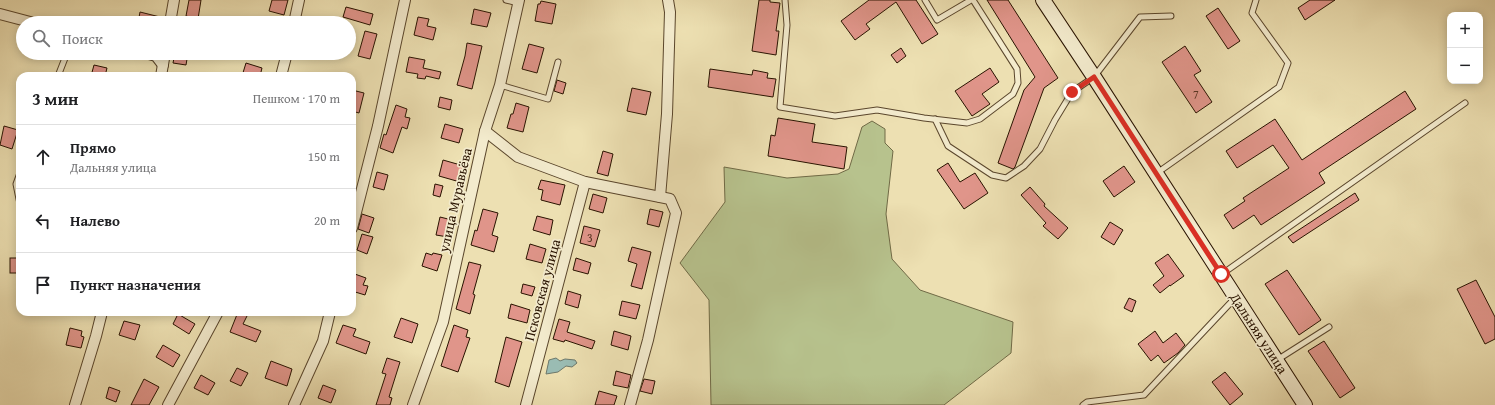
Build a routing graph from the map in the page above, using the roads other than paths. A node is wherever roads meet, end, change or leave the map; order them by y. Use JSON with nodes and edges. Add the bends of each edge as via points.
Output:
{"nodes":[{"id":1,"x":174,"y":0,"type":"edge"},
{"id":2,"x":299,"y":0,"type":"edge"},
{"id":3,"x":405,"y":0,"type":"edge"},
{"id":4,"x":506,"y":0,"type":"edge"},
{"id":5,"x":668,"y":0,"type":"edge"},
{"id":6,"x":785,"y":0,"type":"edge"},
{"id":7,"x":925,"y":0,"type":"edge"},
{"id":8,"x":972,"y":0,"type":"edge"},
{"id":9,"x":1043,"y":0,"type":"edge"},
{"id":10,"x":1256,"y":0,"type":"edge"},
{"id":11,"x":518,"y":2,"type":"edge"},
{"id":12,"x":0,"y":14,"type":"edge"},
{"id":13,"x":171,"y":16,"type":"edge"},
{"id":14,"x":296,"y":16,"type":"edge"},
{"id":15,"x":1171,"y":16,"type":"dead end"},
{"id":16,"x":16,"y":18,"type":"edge"},
{"id":17,"x":64,"y":60,"type":"edge"},
{"id":18,"x":159,"y":60,"type":"edge"},
{"id":19,"x":164,"y":60,"type":"edge"},
{"id":20,"x":285,"y":60,"type":"edge"},
{"id":21,"x":558,"y":62,"type":"dead end"},
{"id":22,"x":163,"y":65,"type":"junction"},
{"id":23,"x":60,"y":72,"type":"edge"},
{"id":24,"x":162,"y":72,"type":"edge"},
{"id":25,"x":282,"y":72,"type":"edge"},
{"id":26,"x":1094,"y":77,"type":"junction"},
{"id":27,"x":500,"y":85,"type":"junction"},
{"id":28,"x":1465,"y":103,"type":"dead end"},
{"id":29,"x":935,"y":119,"type":"junction"},
{"id":30,"x":485,"y":131,"type":"junction"},
{"id":31,"x":1156,"y":174,"type":"junction"},
{"id":32,"x":585,"y":182,"type":"junction"},
{"id":33,"x":660,"y":197,"type":"junction"},
{"id":34,"x":356,"y":212,"type":"edge"},
{"id":35,"x":1221,"y":274,"type":"junction"},
{"id":36,"x":1236,"y":297,"type":"junction"},
{"id":37,"x":101,"y":316,"type":"edge"},
{"id":38,"x":216,"y":316,"type":"edge"},
{"id":39,"x":329,"y":316,"type":"edge"},
{"id":40,"x":1329,"y":327,"type":"dead end"},
{"id":41,"x":1276,"y":360,"type":"junction"},
{"id":42,"x":74,"y":405,"type":"edge"},
{"id":43,"x":168,"y":405,"type":"edge"},
{"id":44,"x":294,"y":405,"type":"edge"},
{"id":45,"x":413,"y":405,"type":"edge"},
{"id":46,"x":526,"y":405,"type":"edge"},
{"id":47,"x":630,"y":405,"type":"edge"},
{"id":48,"x":1083,"y":405,"type":"edge"},
{"id":49,"x":1305,"y":405,"type":"edge"}],
"edges":[{"from":1,"to":13,"type":"street"},
{"from":2,"to":14,"type":"street"},
{"from":3,"to":34,"type":"street","via":[[378,126]]},
{"from":4,"to":11,"type":"lane"},
{"from":5,"to":33,"type":"street","via":[[670,12],[667,114]]},
{"from":6,"to":29,"type":"lane","via":[[787,25],[780,107],[835,116],[877,110]]},
{"from":7,"to":8,"type":"lane","via":[[937,20]]},
{"from":8,"to":29,"type":"lane","via":[[1017,69],[1018,83],[1013,94],[980,118],[967,123]]},
{"from":9,"to":26,"type":"main road","name":"Дальняя улица"},
{"from":10,"to":31,"type":"lane","via":[[1252,13],[1288,63],[1279,87]]},
{"from":11,"to":27,"type":"street","name":"улица Муравьёва"},
{"from":12,"to":16,"type":"street"},
{"from":15,"to":26,"type":"lane","via":[[1140,17]]},
{"from":17,"to":23,"type":"lane"},
{"from":18,"to":22,"type":"street"},
{"from":19,"to":22,"type":"street"},
{"from":20,"to":25,"type":"street"},
{"from":21,"to":27,"type":"lane","via":[[548,99]]},
{"from":22,"to":24,"type":"street"},
{"from":26,"to":29,"type":"lane","via":[[1072,92],[1040,149],[1024,166],[1006,178],[992,175],[948,146]]},
{"from":26,"to":31,"type":"main road","name":"Дальняя улица"},
{"from":27,"to":30,"type":"street","name":"улица Муравьёва"},
{"from":28,"to":35,"type":"lane"},
{"from":30,"to":32,"type":"street","via":[[518,157]]},
{"from":30,"to":45,"type":"street","name":"улица Муравьёва","via":[[443,322]]},
{"from":31,"to":35,"type":"main road","name":"Дальняя улица"},
{"from":32,"to":33,"type":"street"},
{"from":32,"to":46,"type":"street","name":"Псковская улица"},
{"from":33,"to":47,"type":"street","via":[[670,199],[676,213],[648,340]]},
{"from":35,"to":36,"type":"main road","name":"Дальняя улица"},
{"from":36,"to":41,"type":"main road","name":"Дальняя улица"},
{"from":36,"to":48,"type":"lane","via":[[1144,395],[1087,402]]},
{"from":37,"to":42,"type":"street"},
{"from":38,"to":43,"type":"street"},
{"from":39,"to":44,"type":"street","via":[[323,341]]},
{"from":40,"to":41,"type":"lane"},
{"from":41,"to":49,"type":"main road","name":"Дальняя улица"}]}
